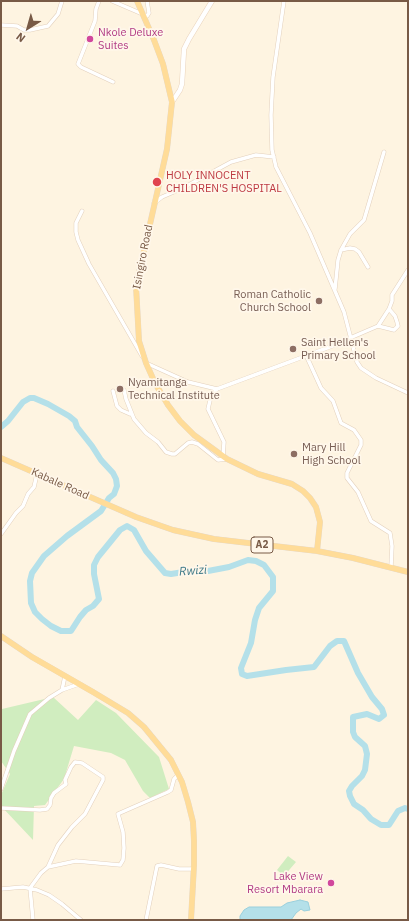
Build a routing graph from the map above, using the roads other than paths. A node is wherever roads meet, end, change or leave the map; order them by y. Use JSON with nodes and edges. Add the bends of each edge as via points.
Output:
{"nodes":[{"id":1,"x":62,"y":1,"type":"edge"},
{"id":2,"x":99,"y":1,"type":"edge"},
{"id":3,"x":112,"y":1,"type":"edge"},
{"id":4,"x":137,"y":1,"type":"edge"},
{"id":5,"x":147,"y":1,"type":"edge"},
{"id":6,"x":212,"y":1,"type":"edge"},
{"id":7,"x":284,"y":1,"type":"edge"},
{"id":8,"x":143,"y":14,"type":"junction"},
{"id":9,"x":1,"y":25,"type":"edge"},
{"id":10,"x":113,"y":82,"type":"dead end"},
{"id":11,"x":172,"y":102,"type":"junction"},
{"id":12,"x":384,"y":152,"type":"dead end"},
{"id":13,"x":274,"y":157,"type":"junction"},
{"id":14,"x":154,"y":203,"type":"junction"},
{"id":15,"x":82,"y":211,"type":"dead end"},
{"id":16,"x":341,"y":250,"type":"junction"},
{"id":17,"x":368,"y":267,"type":"dead end"},
{"id":18,"x":408,"y":270,"type":"edge"},
{"id":19,"x":335,"y":291,"type":"junction"},
{"id":20,"x":389,"y":309,"type":"junction"},
{"id":21,"x":378,"y":326,"type":"junction"},
{"id":22,"x":350,"y":338,"type":"junction"},
{"id":23,"x":306,"y":355,"type":"junction"},
{"id":24,"x":146,"y":363,"type":"junction"},
{"id":25,"x":217,"y":389,"type":"junction"},
{"id":26,"x":113,"y":390,"type":"dead end"},
{"id":27,"x":124,"y":390,"type":"dead end"},
{"id":28,"x":408,"y":393,"type":"edge"},
{"id":29,"x":130,"y":414,"type":"junction"},
{"id":30,"x":1,"y":458,"type":"edge"},
{"id":31,"x":225,"y":458,"type":"junction"},
{"id":32,"x":37,"y":474,"type":"junction"},
{"id":33,"x":1,"y":534,"type":"edge"},
{"id":34,"x":317,"y":551,"type":"junction"},
{"id":35,"x":391,"y":567,"type":"junction"},
{"id":36,"x":408,"y":572,"type":"edge"},
{"id":37,"x":1,"y":636,"type":"edge"},
{"id":38,"x":65,"y":676,"type":"junction"},
{"id":39,"x":79,"y":684,"type":"junction"},
{"id":40,"x":62,"y":690,"type":"junction"},
{"id":41,"x":178,"y":775,"type":"junction"},
{"id":42,"x":1,"y":789,"type":"edge"},
{"id":43,"x":1,"y":808,"type":"edge"},
{"id":44,"x":48,"y":868,"type":"junction"},
{"id":45,"x":194,"y":869,"type":"junction"},
{"id":46,"x":30,"y":888,"type":"junction"},
{"id":47,"x":1,"y":889,"type":"edge"},
{"id":48,"x":33,"y":920,"type":"edge"},
{"id":49,"x":81,"y":920,"type":"edge"},
{"id":50,"x":146,"y":920,"type":"edge"},
{"id":51,"x":191,"y":920,"type":"edge"}],
"edges":[{"from":1,"to":9,"type":"street","via":[[56,18],[48,26],[24,30],[17,26]]},
{"from":2,"to":10,"type":"street","via":[[95,21],[78,64]]},
{"from":3,"to":8,"type":"street"},
{"from":4,"to":8,"type":"main road","name":"Isingiro Road"},
{"from":5,"to":8,"type":"street","via":[[149,13],[147,16]]},
{"from":6,"to":11,"type":"main road","via":[[184,49],[182,84]]},
{"from":7,"to":13,"type":"street","via":[[273,77],[271,115]]},
{"from":8,"to":11,"type":"main road","name":"Isingiro Road","via":[[163,64]]},
{"from":11,"to":14,"type":"main road","name":"Isingiro Road","via":[[167,149]]},
{"from":12,"to":16,"type":"street","via":[[364,220],[350,234]]},
{"from":13,"to":14,"type":"street","via":[[256,155],[231,162]]},
{"from":13,"to":19,"type":"street","via":[[276,167],[310,233]]},
{"from":14,"to":24,"type":"main road","name":"Isingiro Road","via":[[136,286],[139,341]]},
{"from":15,"to":24,"type":"street","via":[[76,223],[78,240]]},
{"from":16,"to":17,"type":"street","via":[[355,249]]},
{"from":16,"to":19,"type":"street"},
{"from":18,"to":20,"type":"street","via":[[392,295]]},
{"from":19,"to":22,"type":"street","via":[[344,312]]},
{"from":20,"to":21,"type":"street"},
{"from":20,"to":21,"type":"street","via":[[395,316],[398,326],[394,330]]},
{"from":21,"to":22,"type":"street"},
{"from":22,"to":23,"type":"street"},
{"from":22,"to":28,"type":"street","via":[[356,362],[361,368]]},
{"from":23,"to":25,"type":"street"},
{"from":23,"to":35,"type":"street","via":[[321,388],[334,402],[339,420],[354,430],[360,440],[361,445],[346,478],[360,496],[371,521],[390,533]]},
{"from":24,"to":25,"type":"street","via":[[188,382]]},
{"from":24,"to":31,"type":"main road","name":"Isingiro Road","via":[[155,383],[180,421]]},
{"from":25,"to":31,"type":"street","via":[[211,396],[208,409],[224,442]]},
{"from":26,"to":29,"type":"street","via":[[117,406]]},
{"from":27,"to":29,"type":"street"},
{"from":29,"to":31,"type":"street","via":[[169,454],[175,454],[192,442],[218,460]]},
{"from":30,"to":32,"type":"main road","name":"Kabale Road","number":"A2"},
{"from":31,"to":34,"type":"main road","name":"Isingiro Road","via":[[258,474],[292,484],[310,498],[316,507],[320,522]]},
{"from":32,"to":33,"type":"street","via":[[34,487],[23,506]]},
{"from":32,"to":34,"type":"main road","name":"Kabale Road","number":"A2","via":[[118,509],[188,534]]},
{"from":34,"to":35,"type":"main road","number":"A2"},
{"from":35,"to":36,"type":"main road","number":"A2"},
{"from":37,"to":38,"type":"main road"},
{"from":38,"to":39,"type":"main road"},
{"from":38,"to":40,"type":"street"},
{"from":39,"to":40,"type":"street"},
{"from":39,"to":41,"type":"main road","via":[[122,709],[144,727],[171,760]]},
{"from":40,"to":42,"type":"street","via":[[30,714]]},
{"from":41,"to":44,"type":"street","via":[[168,792],[118,814],[124,848],[120,865],[76,861]]},
{"from":41,"to":45,"type":"main road","via":[[193,822]]},
{"from":43,"to":44,"type":"street","via":[[47,809],[54,793],[66,784],[65,780],[75,762],[82,763],[103,777],[85,814],[58,845]]},
{"from":44,"to":46,"type":"street","via":[[38,876]]},
{"from":45,"to":50,"type":"street","via":[[158,866]]},
{"from":45,"to":51,"type":"main road"},
{"from":46,"to":47,"type":"street"},
{"from":46,"to":48,"type":"street"},
{"from":46,"to":49,"type":"street","via":[[49,894]]}]}
